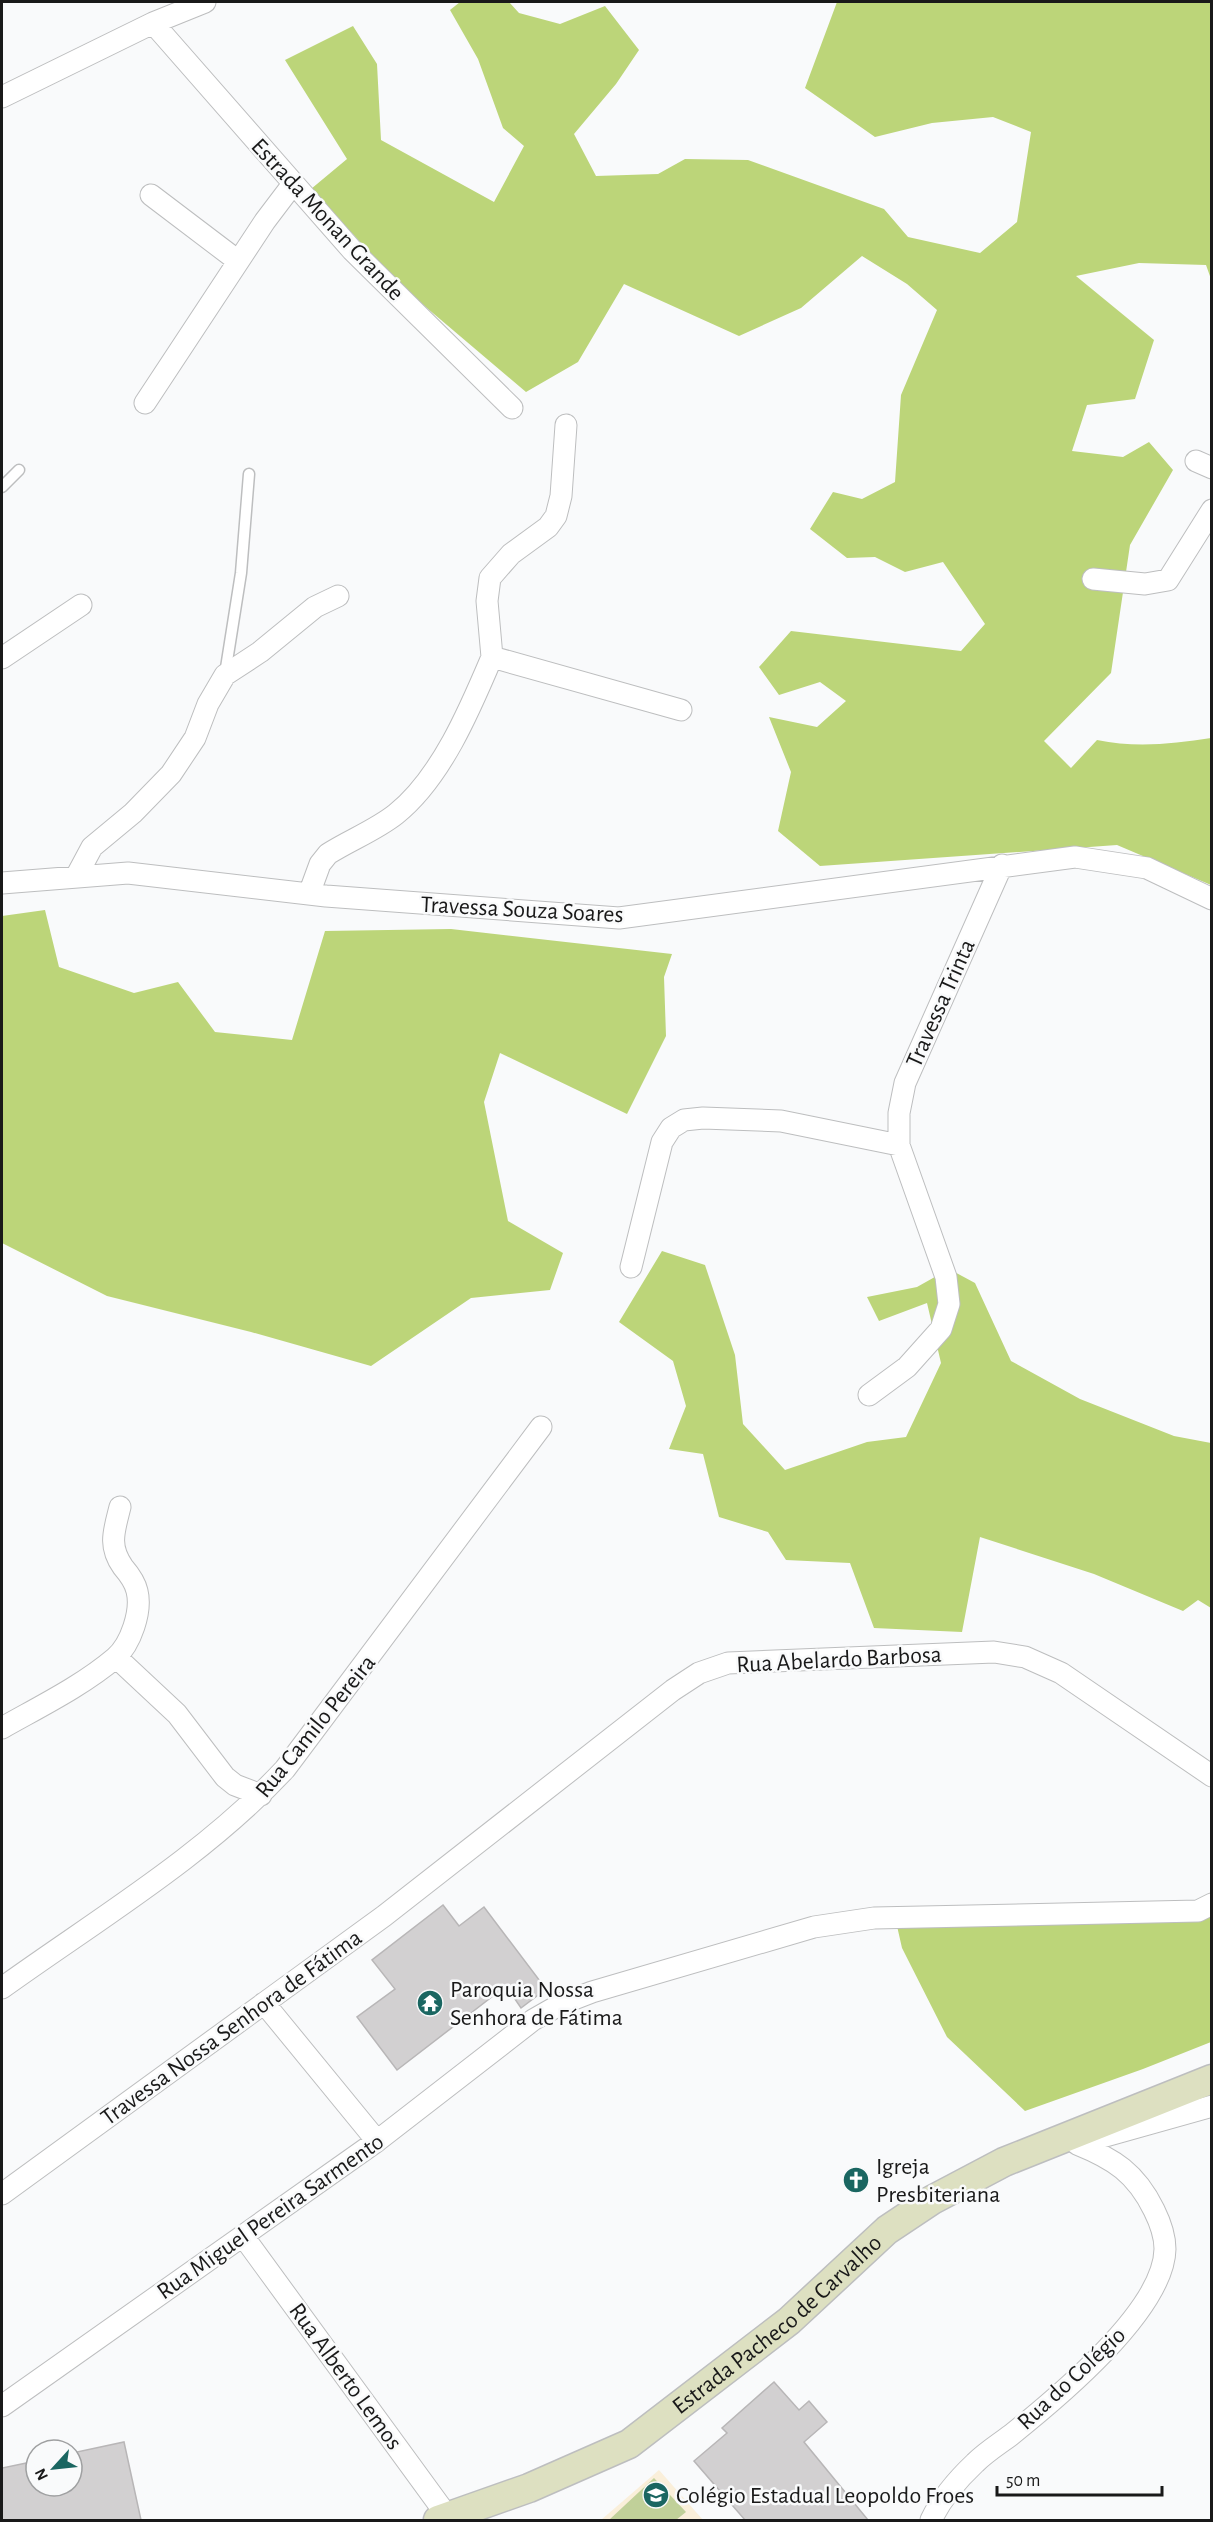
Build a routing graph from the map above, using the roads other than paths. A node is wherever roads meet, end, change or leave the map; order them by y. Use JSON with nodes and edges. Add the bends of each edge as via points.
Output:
{"nodes":[{"id":1,"x":205,"y":2,"type":"edge"},
{"id":2,"x":153,"y":23,"type":"junction"},
{"id":3,"x":2,"y":97,"type":"edge"},
{"id":4,"x":293,"y":184,"type":"junction"},
{"id":5,"x":151,"y":195,"type":"dead end"},
{"id":6,"x":238,"y":261,"type":"junction"},
{"id":7,"x":145,"y":403,"type":"dead end"},
{"id":8,"x":512,"y":408,"type":"dead end"},
{"id":9,"x":566,"y":425,"type":"dead end"},
{"id":10,"x":19,"y":470,"type":"dead end"},
{"id":11,"x":249,"y":474,"type":"dead end"},
{"id":12,"x":2,"y":487,"type":"edge"},
{"id":13,"x":1212,"y":510,"type":"edge"},
{"id":14,"x":1093,"y":579,"type":"dead end"},
{"id":15,"x":338,"y":596,"type":"dead end"},
{"id":16,"x":81,"y":605,"type":"dead end"},
{"id":17,"x":492,"y":657,"type":"junction"},
{"id":18,"x":2,"y":658,"type":"edge"},
{"id":19,"x":225,"y":675,"type":"junction"},
{"id":20,"x":681,"y":710,"type":"dead end"},
{"id":21,"x":1002,"y":865,"type":"junction"},
{"id":22,"x":77,"y":875,"type":"junction"},
{"id":23,"x":2,"y":883,"type":"edge"},
{"id":24,"x":309,"y":894,"type":"junction"},
{"id":25,"x":1212,"y":899,"type":"edge"},
{"id":26,"x":899,"y":1146,"type":"junction"},
{"id":27,"x":631,"y":1267,"type":"dead end"},
{"id":28,"x":869,"y":1395,"type":"dead end"},
{"id":29,"x":541,"y":1427,"type":"dead end"},
{"id":30,"x":120,"y":1507,"type":"dead end"},
{"id":31,"x":116,"y":1657,"type":"junction"},
{"id":32,"x":2,"y":1728,"type":"edge"},
{"id":33,"x":1212,"y":1776,"type":"edge"},
{"id":34,"x":261,"y":1795,"type":"junction"},
{"id":35,"x":457,"y":1857,"type":"joint"},
{"id":36,"x":1212,"y":1904,"type":"edge"},
{"id":37,"x":2,"y":1988,"type":"edge"},
{"id":38,"x":264,"y":2003,"type":"junction"},
{"id":39,"x":1212,"y":2079,"type":"edge"},
{"id":40,"x":1212,"y":2106,"type":"edge"},
{"id":41,"x":377,"y":2141,"type":"junction"},
{"id":42,"x":1077,"y":2144,"type":"junction"},
{"id":43,"x":1031,"y":2151,"type":"junction"},
{"id":44,"x":2,"y":2194,"type":"edge"},
{"id":45,"x":243,"y":2236,"type":"junction"},
{"id":46,"x":2,"y":2406,"type":"edge"},
{"id":47,"x":455,"y":2518,"type":"edge"},
{"id":48,"x":931,"y":2520,"type":"edge"}],
"edges":[{"from":1,"to":2,"type":"street"},
{"from":2,"to":3,"type":"street"},
{"from":2,"to":4,"type":"street","name":"Estrada Monan Grande"},
{"from":4,"to":6,"type":"street"},
{"from":4,"to":8,"type":"street","name":"Estrada Monan Grande","via":[[352,250]]},
{"from":5,"to":6,"type":"street"},
{"from":6,"to":7,"type":"street"},
{"from":9,"to":17,"type":"street","via":[[556,516],[548,527],[511,554],[490,578],[487,601]]},
{"from":10,"to":12,"type":"lane"},
{"from":11,"to":19,"type":"lane","via":[[241,573]]},
{"from":13,"to":14,"type":"street","via":[[1168,580],[1145,584]]},
{"from":15,"to":19,"type":"street","via":[[315,607]]},
{"from":16,"to":18,"type":"street"},
{"from":17,"to":20,"type":"street"},
{"from":17,"to":24,"type":"street","via":[[447,748],[419,793],[395,815],[328,854]]},
{"from":19,"to":22,"type":"street","via":[[195,738],[171,774],[92,847]]},
{"from":21,"to":24,"type":"street","name":"Travessa Souza Soares","via":[[619,918]]},
{"from":21,"to":25,"type":"street","name":"Travessa Souza Soares","via":[[1075,857],[1112,861],[1147,868]]},
{"from":21,"to":26,"type":"street","name":"Travessa Trinta","via":[[905,1083],[899,1113]]},
{"from":22,"to":23,"type":"street","name":"Travessa Souza Soares"},
{"from":22,"to":24,"type":"street","name":"Travessa Souza Soares","via":[[128,873]]},
{"from":26,"to":27,"type":"street","via":[[781,1121],[684,1120],[671,1128],[662,1142]]},
{"from":26,"to":28,"type":"street","name":"Travessa Trinta","via":[[946,1277],[949,1304],[941,1329],[907,1367]]},
{"from":29,"to":34,"type":"street","name":"Rua Camilo Pereira","via":[[328,1713]]},
{"from":30,"to":31,"type":"street","via":[[112,1548],[133,1580],[138,1602],[132,1635]]},
{"from":31,"to":32,"type":"street"},
{"from":31,"to":34,"type":"street","via":[[177,1714],[225,1777]]},
{"from":33,"to":35,"type":"street","name":"Rua Abelardo Barbosa","via":[[1061,1673],[1025,1657],[994,1652],[728,1664],[699,1673],[673,1690]]},
{"from":34,"to":37,"type":"street","name":"Rua Camilo Pereira","via":[[205,1844]]},
{"from":35,"to":38,"type":"street","name":"Travessa Nossa Senhora de Fátima","via":[[384,1916]]},
{"from":36,"to":41,"type":"street","name":"Rua Miguel Pereira Sarmento","via":[[1198,1911],[874,1918],[814,1927],[561,2004],[533,2020]]},
{"from":38,"to":41,"type":"street"},
{"from":38,"to":44,"type":"street","name":"Travessa Nossa Senhora de Fátima"},
{"from":39,"to":43,"type":"main road","name":"Estrada Pacheco de Carvalho"},
{"from":40,"to":42,"type":"street"},
{"from":41,"to":45,"type":"street","name":"Rua Miguel Pereira Sarmento"},
{"from":42,"to":43,"type":"street"},
{"from":42,"to":48,"type":"street","name":"Rua do Colégio","via":[[1110,2157],[1144,2193],[1164,2237],[1159,2273],[1129,2325],[1113,2344],[1047,2405],[976,2461]]},
{"from":43,"to":47,"type":"main road","name":"Estrada Pacheco de Carvalho","via":[[932,2200],[887,2230],[789,2321],[629,2444]]},
{"from":45,"to":46,"type":"street","name":"Rua Miguel Pereira Sarmento"},
{"from":45,"to":47,"type":"street","name":"Rua Alberto Lemos"}]}
